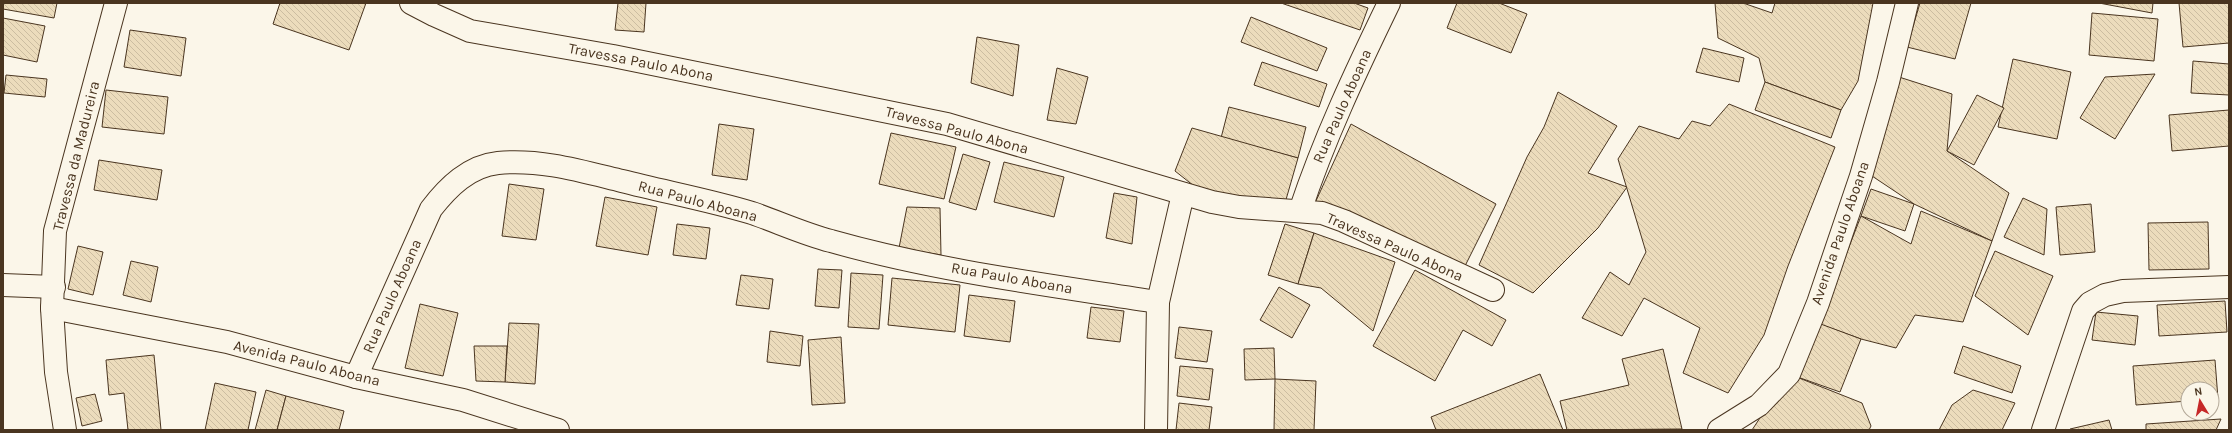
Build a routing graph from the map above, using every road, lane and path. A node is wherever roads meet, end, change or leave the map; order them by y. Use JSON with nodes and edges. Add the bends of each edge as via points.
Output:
{"nodes":[{"id":1,"x":116,"y":3,"type":"edge"},
{"id":2,"x":411,"y":3,"type":"edge"},
{"id":3,"x":1389,"y":3,"type":"edge"},
{"id":4,"x":1907,"y":3,"type":"edge"},
{"id":5,"x":1183,"y":194,"type":"junction"},
{"id":6,"x":1300,"y":211,"type":"junction"},
{"id":7,"x":3,"y":285,"type":"edge"},
{"id":8,"x":2229,"y":287,"type":"edge"},
{"id":9,"x":1493,"y":290,"type":"dead end"},
{"id":10,"x":53,"y":298,"type":"junction"},
{"id":11,"x":1158,"y":302,"type":"junction"},
{"id":12,"x":356,"y":377,"type":"junction"},
{"id":13,"x":65,"y":430,"type":"edge"},
{"id":14,"x":558,"y":430,"type":"edge"},
{"id":15,"x":1156,"y":430,"type":"edge"},
{"id":16,"x":1719,"y":430,"type":"edge"},
{"id":17,"x":2043,"y":430,"type":"edge"}],
"edges":[{"from":1,"to":10,"type":"street","name":"Travessa da Madureira","via":[[55,231]]},
{"from":2,"to":5,"type":"street","name":"Travessa Paulo Abona","via":[[470,31],[620,58],[947,124]]},
{"from":3,"to":6,"type":"street","name":"Rua Paulo Aboana","via":[[1337,112],[1312,173]]},
{"from":4,"to":16,"type":"street","name":"Avenida Paulo Aboana","via":[[1861,176],[1818,303],[1790,374],[1759,405]]},
{"from":5,"to":6,"type":"street","name":"Travessa Paulo Abona","via":[[1239,207]]},
{"from":5,"to":11,"type":"street"},
{"from":6,"to":9,"type":"street","name":"Travessa Paulo Abona","via":[[1322,213],[1344,221]]},
{"from":7,"to":10,"type":"street","name":"Avenida Paulo Aboana"},
{"from":8,"to":17,"type":"street","via":[[2123,291],[2105,294],[2090,303],[2083,311]]},
{"from":10,"to":12,"type":"street","name":"Avenida Paulo Aboana"},
{"from":10,"to":13,"type":"street","name":"Travessa da Madureira","via":[[56,372]]},
{"from":11,"to":12,"type":"street","name":"Rua Paulo Aboana","via":[[909,260],[830,241],[751,213],[550,163],[495,163],[478,168],[461,178],[444,191],[431,209]]},
{"from":11,"to":15,"type":"street"},
{"from":12,"to":14,"type":"street","name":"Avenida Paulo Aboana","via":[[463,400]]}]}
